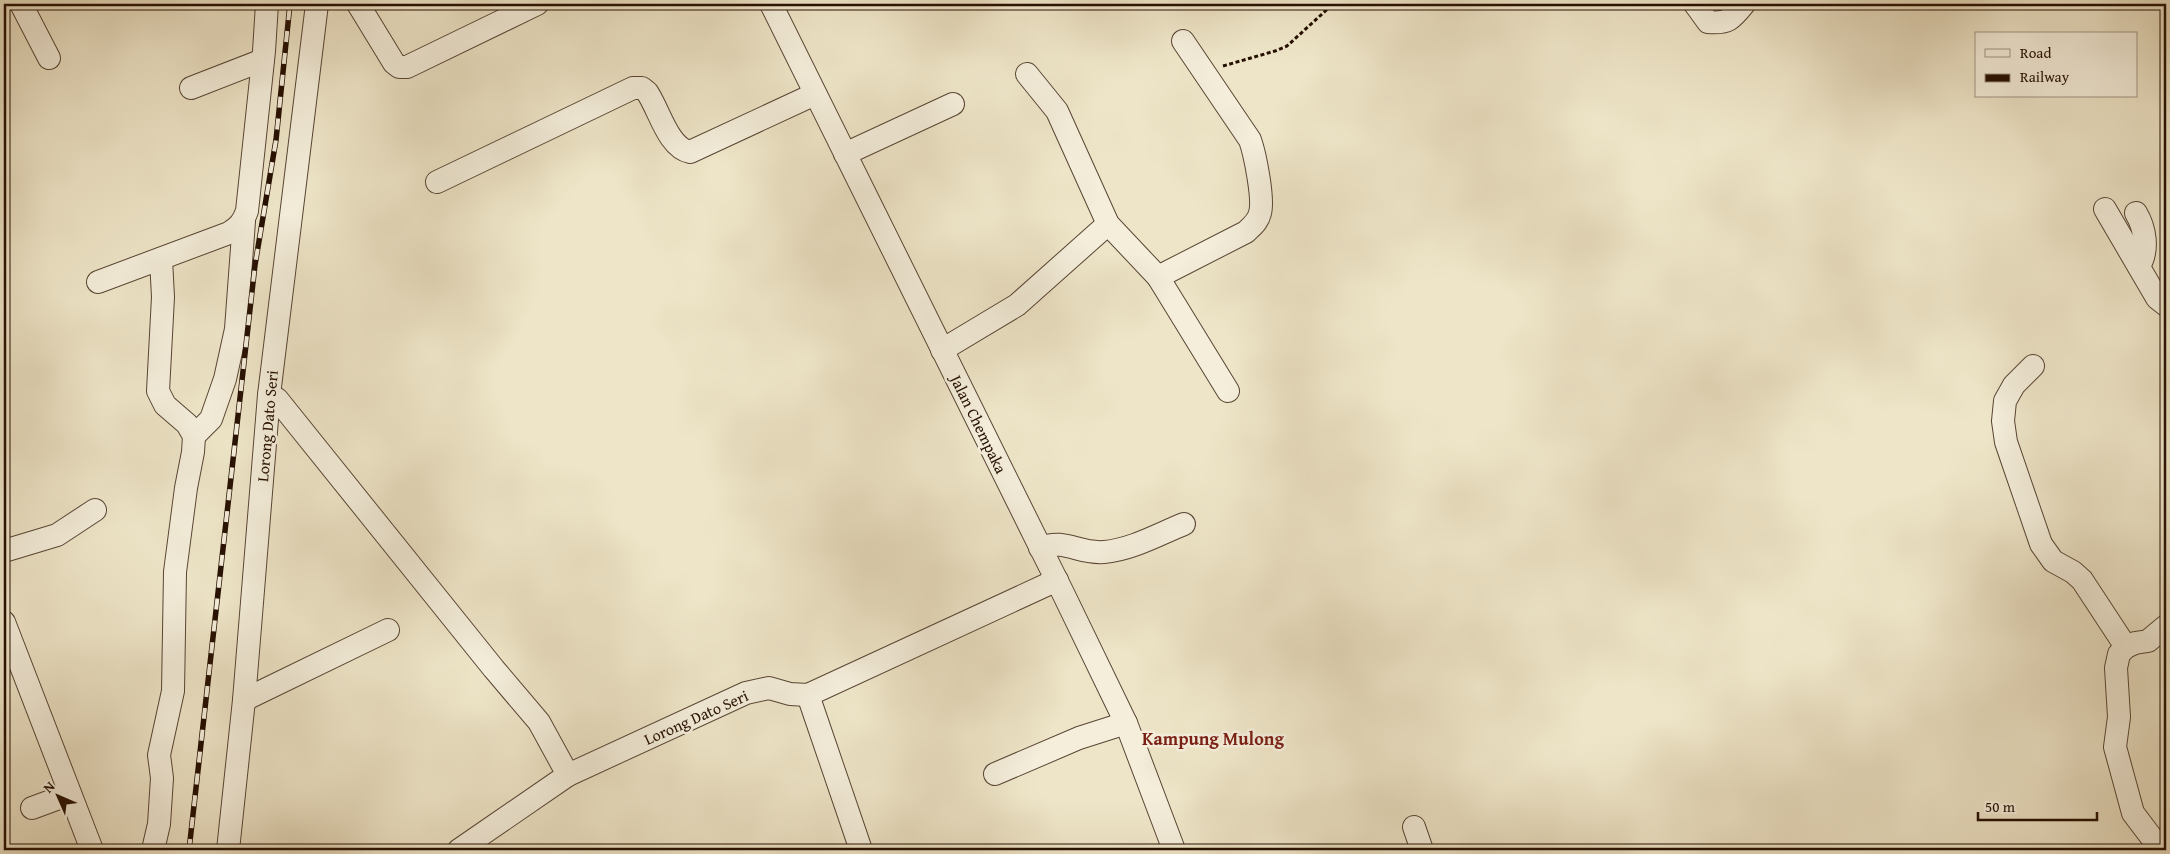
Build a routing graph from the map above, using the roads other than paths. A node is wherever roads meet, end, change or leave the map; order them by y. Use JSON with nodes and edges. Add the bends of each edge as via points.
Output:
{"nodes":[{"id":1,"x":21,"y":4,"type":"edge"},
{"id":2,"x":267,"y":4,"type":"edge"},
{"id":3,"x":317,"y":4,"type":"edge"},
{"id":4,"x":358,"y":4,"type":"edge"},
{"id":5,"x":537,"y":4,"type":"edge"},
{"id":6,"x":770,"y":4,"type":"edge"},
{"id":7,"x":1695,"y":4,"type":"edge"},
{"id":8,"x":1744,"y":4,"type":"edge"},
{"id":9,"x":1183,"y":41,"type":"dead end"},
{"id":10,"x":50,"y":58,"type":"dead end"},
{"id":11,"x":263,"y":60,"type":"junction"},
{"id":12,"x":1027,"y":74,"type":"dead end"},
{"id":13,"x":191,"y":88,"type":"dead end"},
{"id":14,"x":815,"y":94,"type":"junction"},
{"id":15,"x":953,"y":104,"type":"dead end"},
{"id":16,"x":845,"y":154,"type":"junction"},
{"id":17,"x":437,"y":182,"type":"dead end"},
{"id":18,"x":2105,"y":209,"type":"dead end"},
{"id":19,"x":2136,"y":213,"type":"dead end"},
{"id":20,"x":244,"y":221,"type":"junction"},
{"id":21,"x":1108,"y":224,"type":"junction"},
{"id":22,"x":160,"y":259,"type":"junction"},
{"id":23,"x":2139,"y":266,"type":"junction"},
{"id":24,"x":1158,"y":277,"type":"junction"},
{"id":25,"x":98,"y":282,"type":"dead end"},
{"id":26,"x":2166,"y":305,"type":"edge"},
{"id":27,"x":942,"y":350,"type":"junction"},
{"id":28,"x":2033,"y":366,"type":"dead end"},
{"id":29,"x":1228,"y":391,"type":"dead end"},
{"id":30,"x":269,"y":395,"type":"junction"},
{"id":31,"x":194,"y":436,"type":"junction"},
{"id":32,"x":95,"y":510,"type":"dead end"},
{"id":33,"x":1184,"y":524,"type":"dead end"},
{"id":34,"x":1040,"y":548,"type":"junction"},
{"id":35,"x":4,"y":550,"type":"edge"},
{"id":36,"x":1057,"y":580,"type":"junction"},
{"id":37,"x":4,"y":622,"type":"edge"},
{"id":38,"x":2166,"y":626,"type":"edge"},
{"id":39,"x":388,"y":630,"type":"dead end"},
{"id":40,"x":2126,"y":647,"type":"junction"},
{"id":41,"x":808,"y":696,"type":"junction"},
{"id":42,"x":244,"y":700,"type":"junction"},
{"id":43,"x":1126,"y":723,"type":"junction"},
{"id":44,"x":995,"y":774,"type":"dead end"},
{"id":45,"x":568,"y":775,"type":"junction"},
{"id":46,"x":70,"y":794,"type":"junction"},
{"id":47,"x":32,"y":808,"type":"dead end"},
{"id":48,"x":1414,"y":827,"type":"dead end"},
{"id":49,"x":92,"y":850,"type":"edge"},
{"id":50,"x":153,"y":850,"type":"edge"},
{"id":51,"x":228,"y":850,"type":"edge"},
{"id":52,"x":459,"y":850,"type":"edge"},
{"id":53,"x":861,"y":850,"type":"edge"},
{"id":54,"x":1174,"y":850,"type":"edge"},
{"id":55,"x":1422,"y":850,"type":"edge"},
{"id":56,"x":2161,"y":850,"type":"edge"}],
"edges":[{"from":1,"to":10,"type":"street"},
{"from":2,"to":11,"type":"street"},
{"from":3,"to":30,"type":"street","name":"Lorong Dato Seri"},
{"from":4,"to":5,"type":"street","via":[[394,62],[400,67],[407,67]]},
{"from":6,"to":14,"type":"street","name":"Jalan Chempaka"},
{"from":7,"to":8,"type":"street","via":[[1708,22],[1722,24],[1734,17]]},
{"from":9,"to":24,"type":"street","via":[[1250,140],[1255,153],[1260,213],[1246,232]]},
{"from":11,"to":13,"type":"street"},
{"from":11,"to":20,"type":"street"},
{"from":12,"to":21,"type":"street","via":[[1057,111]]},
{"from":14,"to":16,"type":"street","name":"Jalan Chempaka"},
{"from":14,"to":17,"type":"street","via":[[690,152],[683,151],[672,137],[647,92],[634,88]]},
{"from":15,"to":16,"type":"street"},
{"from":16,"to":27,"type":"street","name":"Jalan Chempaka"},
{"from":18,"to":23,"type":"street"},
{"from":19,"to":23,"type":"street","via":[[2143,227],[2143,260]]},
{"from":20,"to":22,"type":"street","via":[[229,233]]},
{"from":20,"to":31,"type":"street","via":[[236,329],[211,418]]},
{"from":21,"to":24,"type":"street"},
{"from":21,"to":27,"type":"street","via":[[1017,305]]},
{"from":22,"to":25,"type":"street"},
{"from":22,"to":31,"type":"street","via":[[163,297],[158,391],[165,405],[187,424]]},
{"from":23,"to":26,"type":"street","via":[[2158,298]]},
{"from":24,"to":29,"type":"street"},
{"from":27,"to":34,"type":"street","name":"Jalan Chempaka"},
{"from":28,"to":40,"type":"street","via":[[2014,385],[2005,401],[2003,421],[2009,451],[2041,544],[2054,561],[2082,580]]},
{"from":30,"to":42,"type":"street","name":"Lorong Dato Seri"},
{"from":30,"to":45,"type":"street","via":[[277,399],[521,699],[539,722]]},
{"from":31,"to":50,"type":"street","via":[[175,572],[173,691],[159,755],[162,778],[159,824]]},
{"from":32,"to":35,"type":"street","via":[[57,535]]},
{"from":33,"to":34,"type":"street","via":[[1118,551],[1083,551],[1052,543]]},
{"from":34,"to":36,"type":"street","name":"Jalan Chempaka"},
{"from":36,"to":41,"type":"street"},
{"from":36,"to":43,"type":"street","name":"Jalan Chempaka"},
{"from":37,"to":46,"type":"street"},
{"from":38,"to":40,"type":"street","via":[[2148,641]]},
{"from":39,"to":42,"type":"street"},
{"from":40,"to":56,"type":"street","via":[[2119,654],[2116,668],[2119,717],[2115,747],[2133,813]]},
{"from":41,"to":45,"type":"street","name":"Lorong Dato Seri","via":[[769,688],[746,693]]},
{"from":41,"to":53,"type":"street"},
{"from":42,"to":51,"type":"street","name":"Lorong Dato Seri"},
{"from":43,"to":44,"type":"street","via":[[1079,738]]},
{"from":43,"to":54,"type":"street","name":"Jalan Chempaka"},
{"from":45,"to":52,"type":"street","name":"Lorong Dato Seri"},
{"from":46,"to":47,"type":"street"},
{"from":46,"to":49,"type":"street"},
{"from":48,"to":55,"type":"street"}]}
